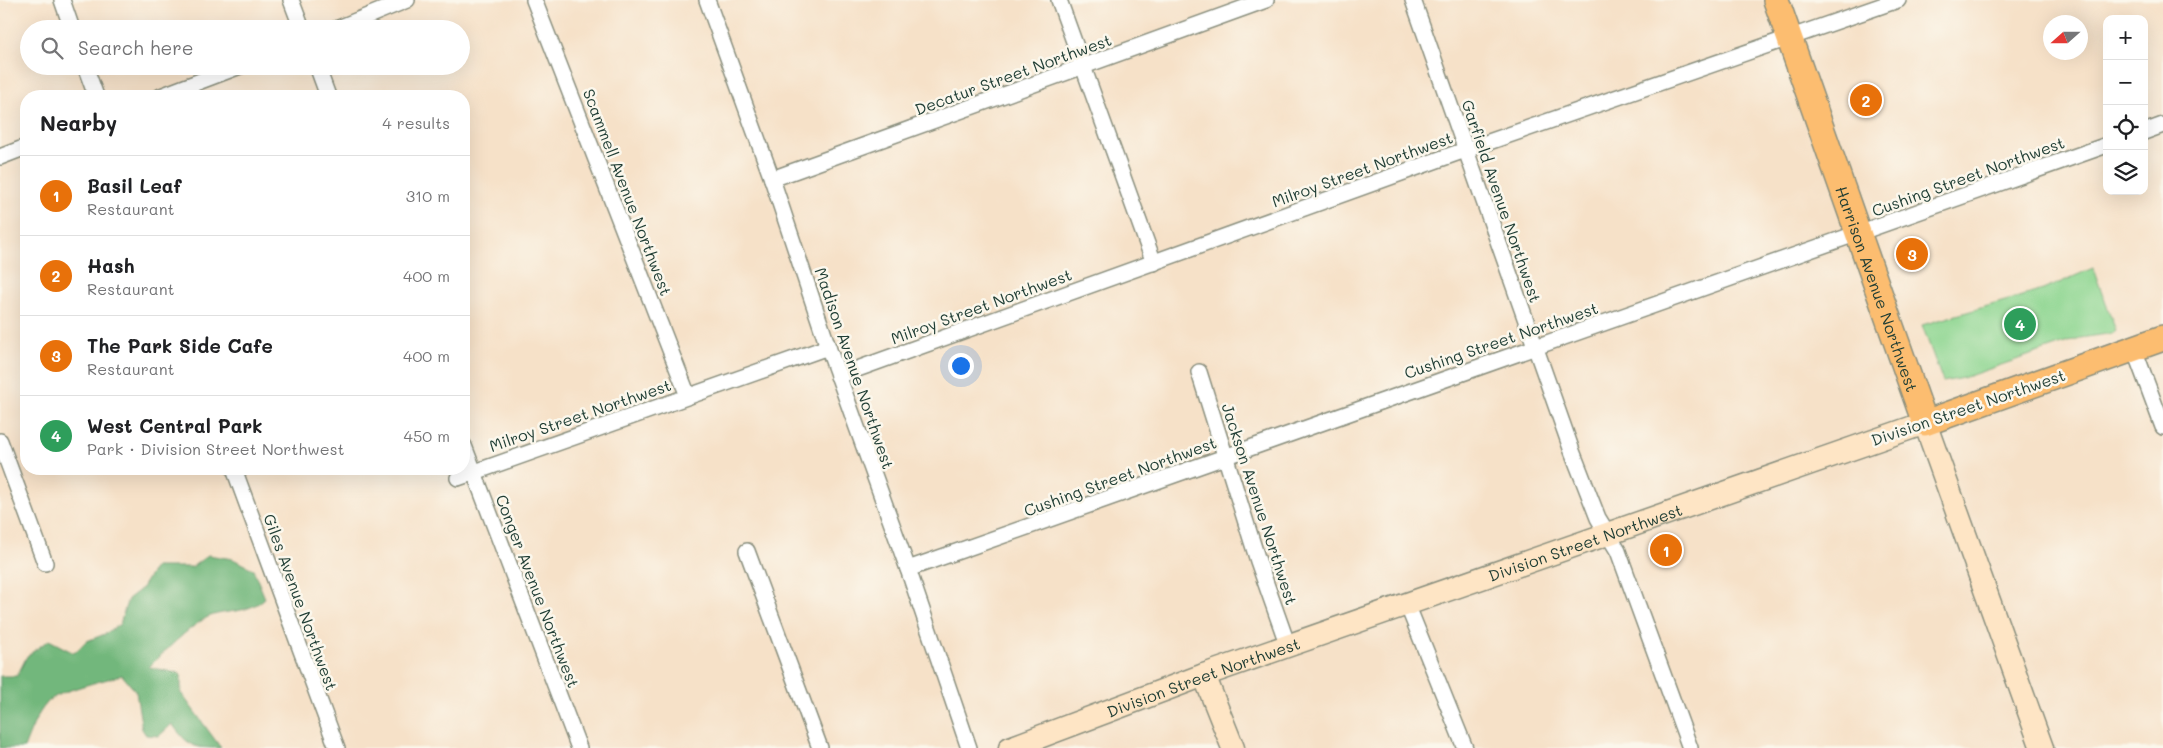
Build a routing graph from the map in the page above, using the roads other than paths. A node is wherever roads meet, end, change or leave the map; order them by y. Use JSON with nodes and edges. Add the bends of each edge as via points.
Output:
{"nodes":[{"id":1,"x":62,"y":0,"type":"edge"},
{"id":2,"x":291,"y":0,"type":"edge"},
{"id":3,"x":407,"y":0,"type":"edge"},
{"id":4,"x":534,"y":0,"type":"edge"},
{"id":5,"x":707,"y":0,"type":"edge"},
{"id":6,"x":1059,"y":0,"type":"edge"},
{"id":7,"x":1266,"y":0,"type":"edge"},
{"id":8,"x":1413,"y":0,"type":"edge"},
{"id":9,"x":1776,"y":0,"type":"edge"},
{"id":10,"x":1898,"y":0,"type":"edge"},
{"id":11,"x":69,"y":20,"type":"edge"},
{"id":12,"x":299,"y":20,"type":"edge"},
{"id":13,"x":358,"y":20,"type":"edge"},
{"id":14,"x":1790,"y":39,"type":"junction"},
{"id":15,"x":1082,"y":68,"type":"junction"},
{"id":16,"x":89,"y":75,"type":"edge"},
{"id":17,"x":216,"y":75,"type":"edge"},
{"id":18,"x":320,"y":75,"type":"edge"},
{"id":19,"x":94,"y":90,"type":"edge"},
{"id":20,"x":177,"y":90,"type":"edge"},
{"id":21,"x":326,"y":90,"type":"edge"},
{"id":22,"x":2163,"y":125,"type":"edge"},
{"id":23,"x":2148,"y":131,"type":"edge"},
{"id":24,"x":2103,"y":146,"type":"edge"},
{"id":25,"x":20,"y":149,"type":"edge"},
{"id":26,"x":1465,"y":150,"type":"junction"},
{"id":27,"x":0,"y":157,"type":"edge"},
{"id":28,"x":772,"y":179,"type":"junction"},
{"id":29,"x":1859,"y":233,"type":"junction"},
{"id":30,"x":1154,"y":263,"type":"junction"},
{"id":31,"x":2163,"y":338,"type":"edge"},
{"id":32,"x":828,"y":347,"type":"junction"},
{"id":33,"x":1534,"y":347,"type":"junction"},
{"id":34,"x":2134,"y":349,"type":"junction"},
{"id":35,"x":1199,"y":372,"type":"dead end"},
{"id":36,"x":838,"y":376,"type":"junction"},
{"id":37,"x":688,"y":396,"type":"junction"},
{"id":38,"x":1925,"y":423,"type":"junction"},
{"id":39,"x":2163,"y":427,"type":"edge"},
{"id":40,"x":0,"y":441,"type":"edge"},
{"id":41,"x":1224,"y":457,"type":"junction"},
{"id":42,"x":470,"y":462,"type":"edge"},
{"id":43,"x":474,"y":472,"type":"junction"},
{"id":44,"x":470,"y":474,"type":"edge"},
{"id":45,"x":236,"y":475,"type":"edge"},
{"id":46,"x":466,"y":475,"type":"edge"},
{"id":47,"x":458,"y":478,"type":"dead end"},
{"id":48,"x":1607,"y":533,"type":"junction"},
{"id":49,"x":748,"y":551,"type":"dead end"},
{"id":50,"x":45,"y":563,"type":"dead end"},
{"id":51,"x":908,"y":569,"type":"junction"},
{"id":52,"x":1407,"y":604,"type":"junction"},
{"id":53,"x":1288,"y":646,"type":"junction"},
{"id":54,"x":1204,"y":675,"type":"junction"},
{"id":55,"x":336,"y":748,"type":"edge"},
{"id":56,"x":579,"y":748,"type":"edge"},
{"id":57,"x":820,"y":748,"type":"edge"},
{"id":58,"x":969,"y":748,"type":"edge"},
{"id":59,"x":1010,"y":748,"type":"edge"},
{"id":60,"x":1233,"y":748,"type":"edge"},
{"id":61,"x":1465,"y":748,"type":"edge"},
{"id":62,"x":1690,"y":748,"type":"edge"},
{"id":63,"x":2042,"y":748,"type":"edge"}],
"edges":[{"from":1,"to":11,"type":"street"},
{"from":2,"to":12,"type":"street"},
{"from":3,"to":13,"type":"street"},
{"from":4,"to":37,"type":"street","name":"Scammell Avenue Northwest"},
{"from":5,"to":28,"type":"street","name":"Madison Avenue Northwest"},
{"from":6,"to":15,"type":"street"},
{"from":7,"to":15,"type":"street","name":"Decatur Street Northwest"},
{"from":8,"to":26,"type":"street","name":"Garfield Avenue Northwest"},
{"from":9,"to":14,"type":"main road","name":"Harrison Avenue Northwest"},
{"from":10,"to":14,"type":"street","name":"Milroy Street Northwest"},
{"from":14,"to":26,"type":"street","name":"Milroy Street Northwest"},
{"from":14,"to":29,"type":"main road","name":"Harrison Avenue Northwest"},
{"from":15,"to":28,"type":"street","name":"Decatur Street Northwest"},
{"from":15,"to":30,"type":"street"},
{"from":16,"to":19,"type":"street"},
{"from":17,"to":20,"type":"street"},
{"from":18,"to":21,"type":"street"},
{"from":22,"to":23,"type":"street"},
{"from":24,"to":29,"type":"street","name":"Cushing Street Northwest"},
{"from":25,"to":27,"type":"street"},
{"from":26,"to":30,"type":"street","name":"Milroy Street Northwest"},
{"from":26,"to":33,"type":"street","name":"Garfield Avenue Northwest"},
{"from":28,"to":32,"type":"street","name":"Madison Avenue Northwest"},
{"from":29,"to":33,"type":"street","name":"Cushing Street Northwest"},
{"from":29,"to":38,"type":"main road","name":"Harrison Avenue Northwest"},
{"from":30,"to":36,"type":"street","name":"Milroy Street Northwest"},
{"from":31,"to":34,"type":"main road","name":"Division Street Northwest"},
{"from":32,"to":36,"type":"street","name":"Madison Avenue Northwest"},
{"from":32,"to":37,"type":"street","name":"Milroy Street Northwest"},
{"from":33,"to":41,"type":"street","name":"Cushing Street Northwest"},
{"from":33,"to":48,"type":"street","name":"Garfield Avenue Northwest","via":[[1598,518]]},
{"from":34,"to":38,"type":"main road","name":"Division Street Northwest"},
{"from":34,"to":39,"type":"street"},
{"from":35,"to":41,"type":"street","name":"Jackson Avenue Northwest"},
{"from":36,"to":51,"type":"street","name":"Madison Avenue Northwest"},
{"from":37,"to":43,"type":"street","name":"Milroy Street Northwest"},
{"from":38,"to":48,"type":"street","name":"Division Street Northwest"},
{"from":38,"to":63,"type":"street","name":"Harrison Avenue Northwest"},
{"from":40,"to":50,"type":"street"},
{"from":41,"to":51,"type":"street","name":"Cushing Street Northwest"},
{"from":41,"to":53,"type":"street","name":"Jackson Avenue Northwest"},
{"from":42,"to":43,"type":"street","name":"Conger Avenue Northwest"},
{"from":43,"to":44,"type":"street","name":"Milroy Street Northwest"},
{"from":43,"to":56,"type":"street","name":"Conger Avenue Northwest"},
{"from":45,"to":55,"type":"street","name":"Giles Avenue Northwest"},
{"from":46,"to":47,"type":"street","name":"Milroy Street Northwest"},
{"from":48,"to":52,"type":"street","name":"Division Street Northwest"},
{"from":48,"to":62,"type":"street","name":"Garfield Avenue Northwest","via":[[1618,551]]},
{"from":49,"to":57,"type":"street"},
{"from":51,"to":58,"type":"street","name":"Madison Avenue Northwest"},
{"from":52,"to":53,"type":"street","name":"Division Street Northwest"},
{"from":52,"to":61,"type":"street"},
{"from":53,"to":54,"type":"street","name":"Division Street Northwest"},
{"from":54,"to":59,"type":"street","name":"Division Street Northwest"},
{"from":54,"to":60,"type":"street"}]}
